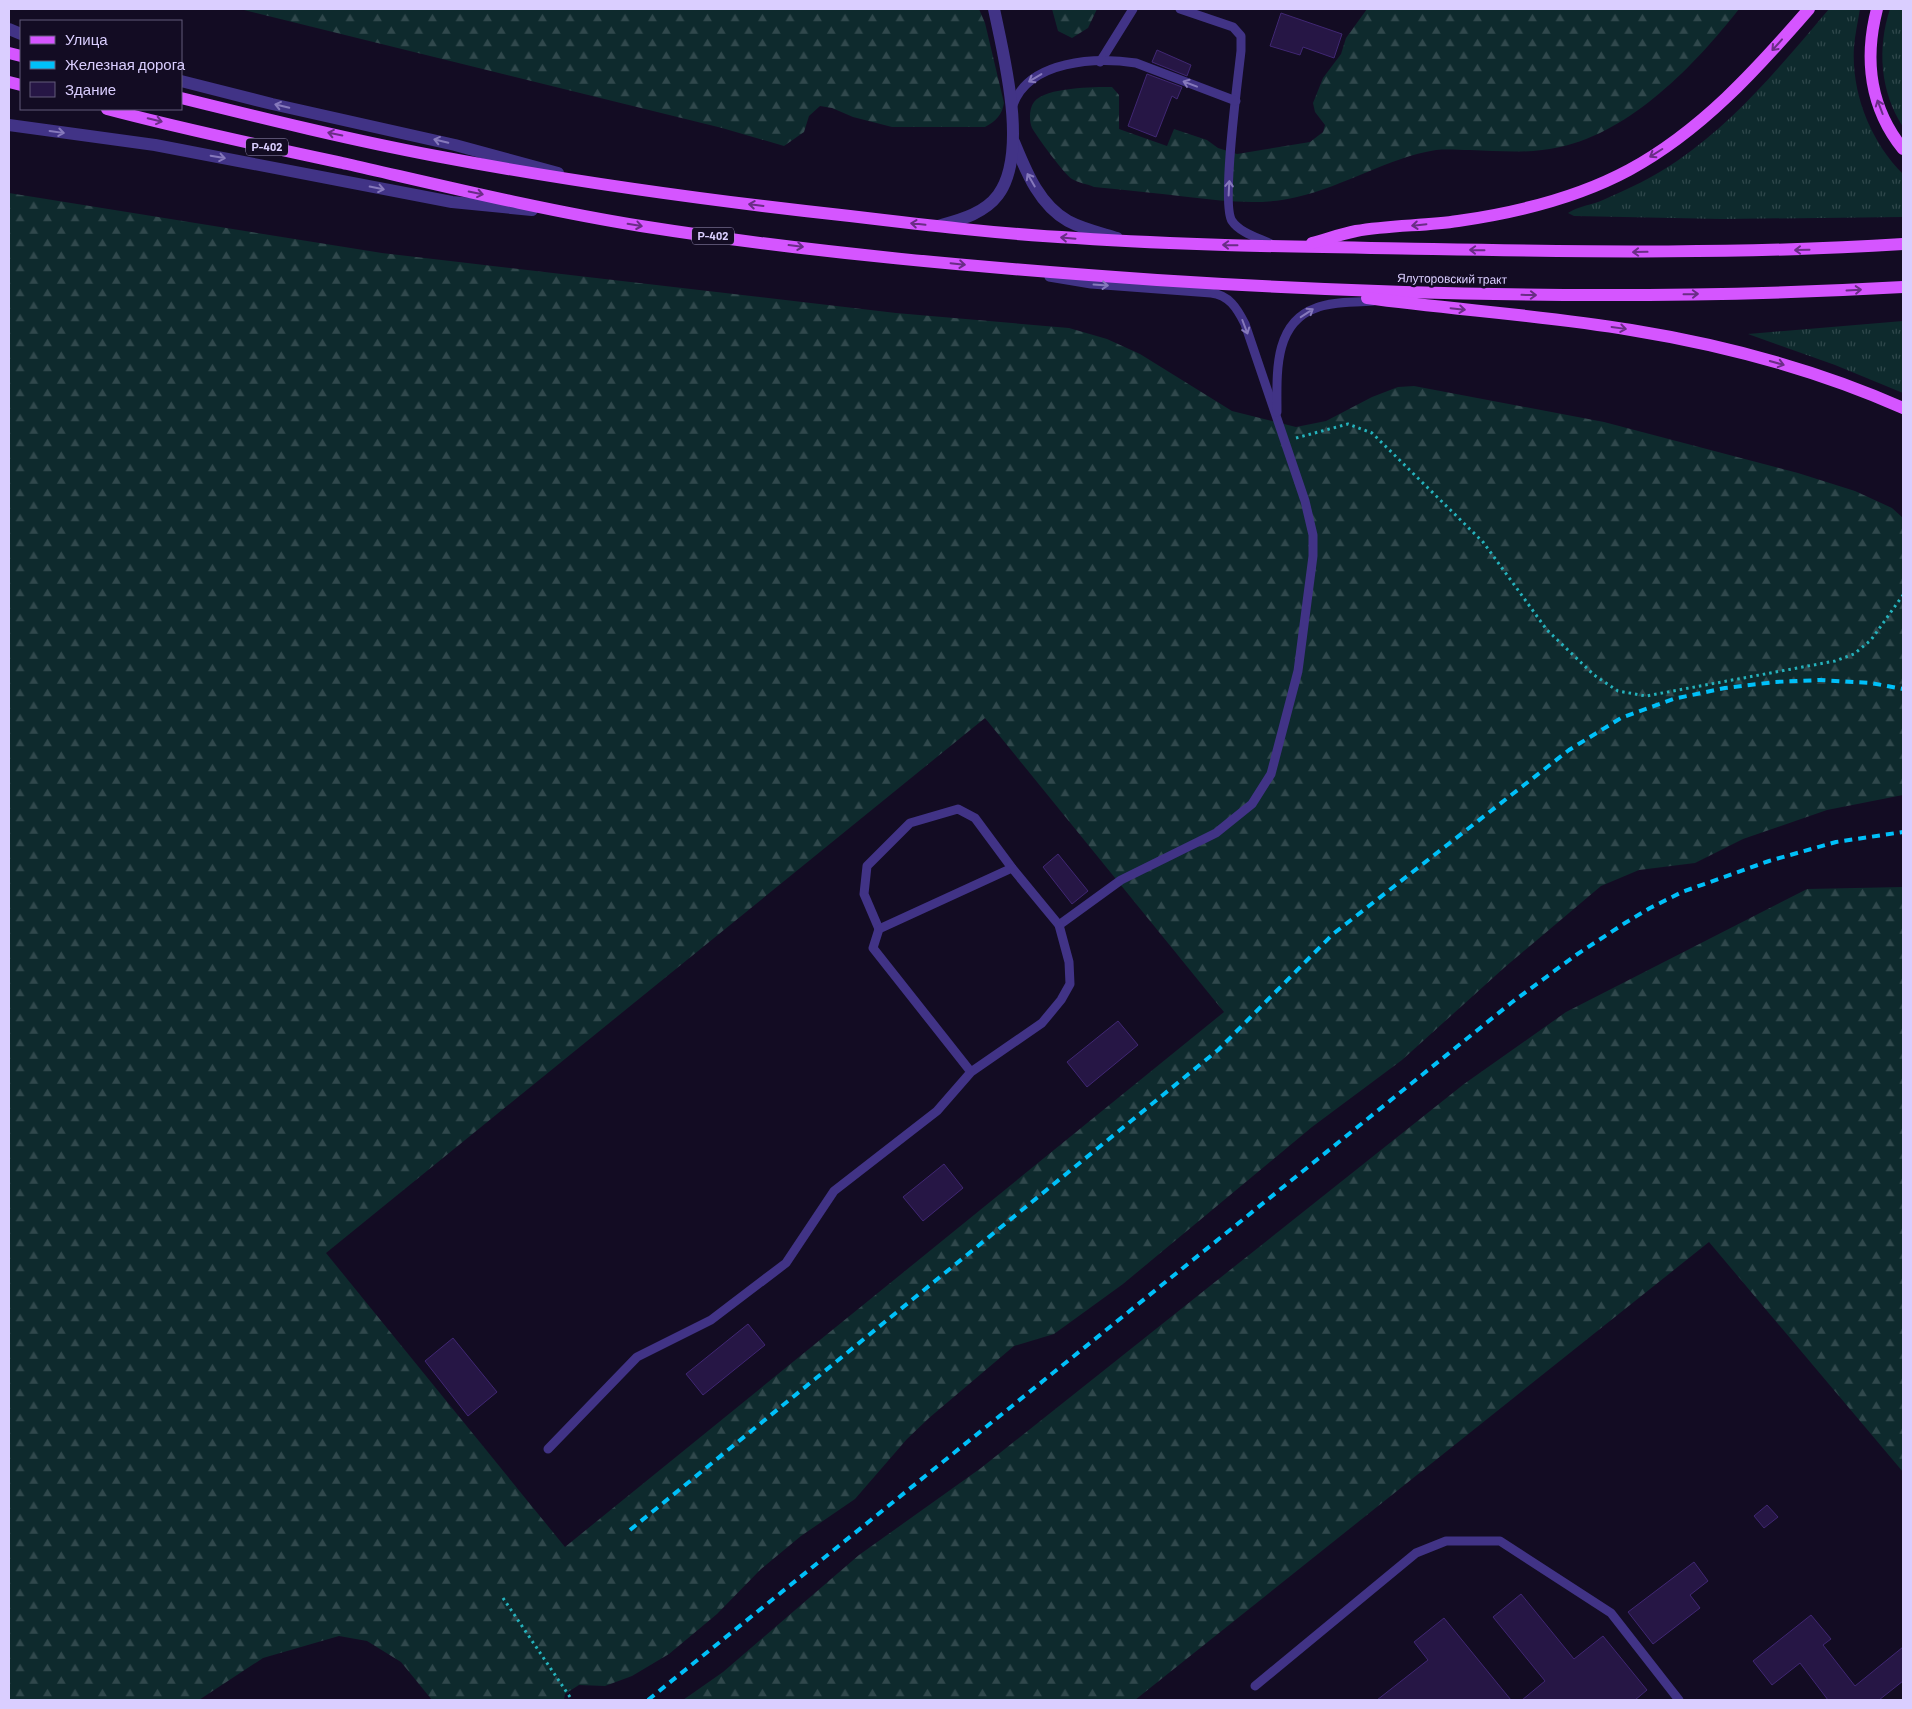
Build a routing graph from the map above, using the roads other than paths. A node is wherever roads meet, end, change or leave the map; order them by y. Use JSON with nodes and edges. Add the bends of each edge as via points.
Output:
{"nodes":[{"id":1,"x":994,"y":9,"type":"edge"},
{"id":2,"x":1133,"y":9,"type":"edge"},
{"id":3,"x":1180,"y":9,"type":"edge"},
{"id":4,"x":1809,"y":9,"type":"edge"},
{"id":5,"x":1877,"y":9,"type":"edge"},
{"id":6,"x":1100,"y":62,"type":"junction"},
{"id":7,"x":182,"y":81,"type":"edge"},
{"id":8,"x":182,"y":98,"type":"edge"},
{"id":9,"x":1236,"y":101,"type":"junction"},
{"id":10,"x":1012,"y":108,"type":"junction"},
{"id":11,"x":111,"y":110,"type":"edge"},
{"id":12,"x":9,"y":126,"type":"edge"},
{"id":13,"x":1014,"y":142,"type":"junction"},
{"id":14,"x":1903,"y":150,"type":"edge"},
{"id":15,"x":590,"y":181,"type":"junction"},
{"id":16,"x":582,"y":215,"type":"junction"},
{"id":17,"x":938,"y":226,"type":"junction"},
{"id":18,"x":1127,"y":241,"type":"junction"},
{"id":19,"x":1903,"y":244,"type":"edge"},
{"id":20,"x":1274,"y":246,"type":"junction"},
{"id":21,"x":1296,"y":246,"type":"junction"},
{"id":22,"x":1001,"y":269,"type":"junction"},
{"id":23,"x":1288,"y":287,"type":"junction"},
{"id":24,"x":1903,"y":287,"type":"edge"},
{"id":25,"x":1492,"y":294,"type":"junction"},
{"id":26,"x":1386,"y":300,"type":"junction"},
{"id":27,"x":1903,"y":408,"type":"edge"},
{"id":28,"x":1277,"y":422,"type":"junction"},
{"id":29,"x":1012,"y":868,"type":"junction"},
{"id":30,"x":1059,"y":925,"type":"junction"},
{"id":31,"x":879,"y":928,"type":"junction"},
{"id":32,"x":971,"y":1072,"type":"junction"},
{"id":33,"x":548,"y":1449,"type":"dead end"},
{"id":34,"x":1255,"y":1686,"type":"dead end"},
{"id":35,"x":1679,"y":1700,"type":"edge"}],
"edges":[{"from":1,"to":10,"type":"street"},
{"from":2,"to":6,"type":"lane"},
{"from":3,"to":9,"type":"lane","via":[[1233,27],[1241,36]]},
{"from":4,"to":21,"type":"main road","one_way":true,"via":[[1722,103],[1663,149],[1600,184],[1512,210],[1458,221],[1357,231]]},
{"from":14,"to":5,"type":"main road","one_way":true,"via":[[1882,113],[1870,70],[1870,45]]},
{"from":9,"to":6,"type":"lane","one_way":true,"via":[[1136,62]]},
{"from":6,"to":10,"type":"lane","one_way":true,"via":[[1066,64],[1045,71],[1017,93]]},
{"from":15,"to":7,"type":"street","one_way":true,"via":[[455,144]]},
{"from":15,"to":8,"type":"main road","number":"Р-402","one_way":true,"via":[[435,156]]},
{"from":20,"to":9,"type":"lane","one_way":true,"via":[[1241,230],[1229,215],[1230,155]]},
{"from":10,"to":13,"type":"street"},
{"from":11,"to":16,"type":"main road","number":"Р-402","one_way":true},
{"from":12,"to":16,"type":"street","one_way":true,"via":[[155,146],[452,202]]},
{"from":13,"to":17,"type":"street","via":[[1005,181],[998,195],[971,216]]},
{"from":18,"to":13,"type":"street","one_way":true,"via":[[1068,221],[1054,210],[1027,175]]},
{"from":17,"to":15,"type":"main road","number":"Р-402","one_way":true,"via":[[713,200]]},
{"from":16,"to":22,"type":"main road","number":"Р-402","one_way":true,"via":[[707,235]]},
{"from":18,"to":17,"type":"main road","number":"Р-402","one_way":true},
{"from":20,"to":18,"type":"main road","one_way":true},
{"from":19,"to":21,"type":"main road","one_way":true,"via":[[1818,250],[1607,252]]},
{"from":20,"to":21,"type":"main road"},
{"from":22,"to":23,"type":"main road","name":"Ялуторовский тракт"},
{"from":22,"to":28,"type":"lane","one_way":true,"via":[[1091,284],[1211,293],[1227,298],[1238,309],[1245,324]]},
{"from":23,"to":25,"type":"main road","name":"Ялуторовский тракт"},
{"from":23,"to":26,"type":"main road"},
{"from":25,"to":24,"type":"main road","name":"Ялуторовский тракт","one_way":true,"via":[[1648,295]]},
{"from":25,"to":26,"type":"main road"},
{"from":26,"to":27,"type":"main road","one_way":true,"via":[[1630,330],[1736,351],[1872,394]]},
{"from":28,"to":26,"type":"lane","one_way":true,"via":[[1277,366],[1289,329],[1317,307]]},
{"from":28,"to":30,"type":"lane","via":[[1310,519],[1313,556],[1298,671],[1271,774],[1252,804],[1216,833],[1121,880]]},
{"from":29,"to":30,"type":"lane"},
{"from":29,"to":31,"type":"lane"},
{"from":29,"to":31,"type":"lane","via":[[975,818],[958,809],[910,823],[867,866],[864,894]]},
{"from":30,"to":32,"type":"lane","via":[[1070,962],[1070,984],[1061,1000],[1042,1022]]},
{"from":31,"to":32,"type":"lane","via":[[873,948]]},
{"from":32,"to":33,"type":"lane","via":[[937,1111],[834,1191],[786,1263],[711,1320],[637,1357]]},
{"from":34,"to":35,"type":"lane","via":[[1416,1553],[1446,1541],[1500,1541],[1611,1613]]}]}
